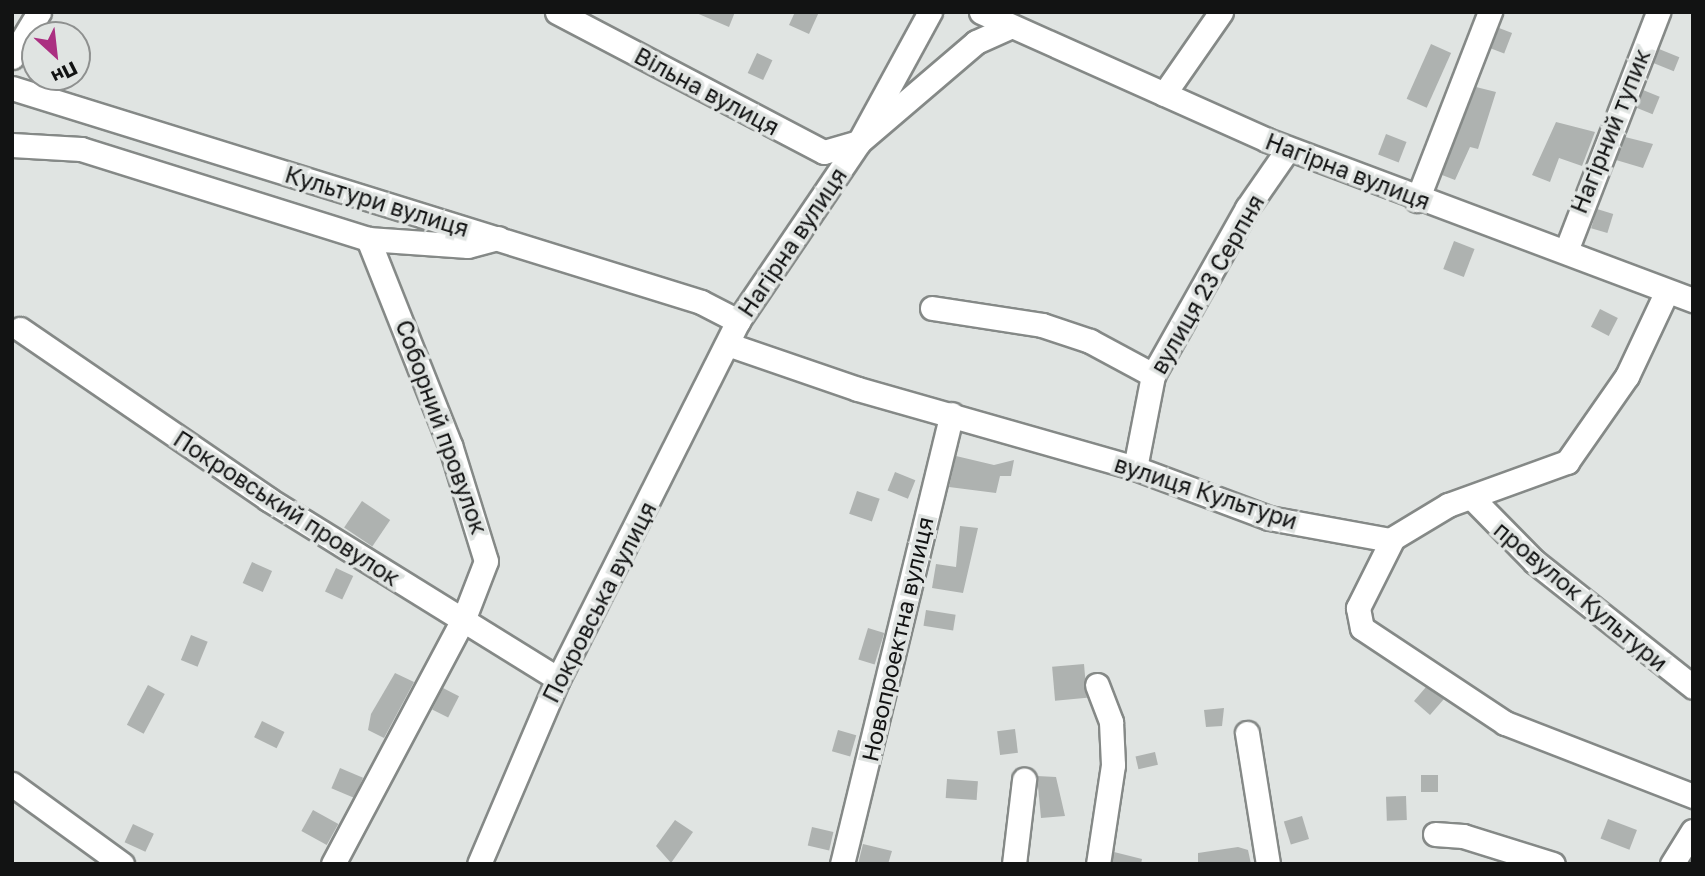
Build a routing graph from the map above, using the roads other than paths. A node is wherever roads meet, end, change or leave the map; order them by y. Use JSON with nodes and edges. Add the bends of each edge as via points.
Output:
{"nodes":[{"id":1,"x":39,"y":12,"type":"edge"},
{"id":2,"x":557,"y":12,"type":"edge"},
{"id":3,"x":930,"y":12,"type":"edge"},
{"id":4,"x":981,"y":12,"type":"edge"},
{"id":5,"x":1221,"y":12,"type":"edge"},
{"id":6,"x":1490,"y":12,"type":"edge"},
{"id":7,"x":1658,"y":12,"type":"edge"},
{"id":8,"x":1009,"y":27,"type":"junction"},
{"id":9,"x":12,"y":57,"type":"edge"},
{"id":10,"x":12,"y":88,"type":"edge"},
{"id":11,"x":1164,"y":94,"type":"junction"},
{"id":12,"x":859,"y":142,"type":"junction"},
{"id":13,"x":12,"y":145,"type":"edge"},
{"id":14,"x":1288,"y":149,"type":"junction"},
{"id":15,"x":1417,"y":200,"type":"junction"},
{"id":16,"x":498,"y":238,"type":"junction"},
{"id":17,"x":368,"y":239,"type":"junction"},
{"id":18,"x":1566,"y":251,"type":"junction"},
{"id":19,"x":1666,"y":293,"type":"junction"},
{"id":20,"x":1693,"y":300,"type":"edge"},
{"id":21,"x":932,"y":308,"type":"dead end"},
{"id":22,"x":738,"y":321,"type":"junction"},
{"id":23,"x":20,"y":328,"type":"dead end"},
{"id":24,"x":730,"y":345,"type":"junction"},
{"id":25,"x":1153,"y":375,"type":"junction"},
{"id":26,"x":952,"y":415,"type":"junction"},
{"id":27,"x":1135,"y":468,"type":"junction"},
{"id":28,"x":1473,"y":499,"type":"junction"},
{"id":29,"x":1392,"y":540,"type":"junction"},
{"id":30,"x":464,"y":618,"type":"junction"},
{"id":31,"x":558,"y":679,"type":"junction"},
{"id":32,"x":1097,"y":685,"type":"dead end"},
{"id":33,"x":1693,"y":687,"type":"edge"},
{"id":34,"x":1247,"y":733,"type":"dead end"},
{"id":35,"x":1024,"y":780,"type":"dead end"},
{"id":36,"x":12,"y":784,"type":"edge"},
{"id":37,"x":1693,"y":796,"type":"edge"},
{"id":38,"x":1693,"y":831,"type":"edge"},
{"id":39,"x":1435,"y":834,"type":"dead end"},
{"id":40,"x":122,"y":864,"type":"edge"},
{"id":41,"x":333,"y":864,"type":"edge"},
{"id":42,"x":479,"y":864,"type":"edge"},
{"id":43,"x":842,"y":864,"type":"edge"},
{"id":44,"x":1014,"y":864,"type":"edge"},
{"id":45,"x":1098,"y":864,"type":"edge"},
{"id":46,"x":1268,"y":864,"type":"edge"},
{"id":47,"x":1553,"y":864,"type":"edge"},
{"id":48,"x":1672,"y":864,"type":"edge"}],
"edges":[{"from":1,"to":9,"type":"street"},
{"from":2,"to":12,"type":"street","name":"Вільна вулиця","via":[[824,152]]},
{"from":3,"to":12,"type":"street","name":"Нагірна вулиця"},
{"from":4,"to":8,"type":"street","name":"Нагірна вулиця"},
{"from":5,"to":11,"type":"street"},
{"from":6,"to":15,"type":"street"},
{"from":7,"to":18,"type":"street","name":"Нагірний тупик"},
{"from":8,"to":11,"type":"street","name":"Нагірна вулиця"},
{"from":8,"to":12,"type":"street","name":"Нагірна вулиця","via":[[976,42]]},
{"from":10,"to":16,"type":"street","name":"Культури вулиця"},
{"from":11,"to":14,"type":"street","name":"Нагірна вулиця"},
{"from":12,"to":22,"type":"street","name":"Нагірна вулиця"},
{"from":13,"to":17,"type":"street","name":"Культури вулиця","via":[[81,149]]},
{"from":14,"to":15,"type":"street","name":"Нагірна вулиця"},
{"from":14,"to":25,"type":"street","name":"вулиця 23 Серпня","via":[[1247,208]]},
{"from":15,"to":18,"type":"street","name":"Нагірна вулиця"},
{"from":16,"to":17,"type":"street","name":"Культури вулиця","via":[[468,246]]},
{"from":16,"to":22,"type":"street","name":"Культури вулиця","via":[[701,302]]},
{"from":17,"to":30,"type":"street","name":"Соборний провулок","via":[[484,538],[484,572]]},
{"from":18,"to":19,"type":"street","name":"Нагірна вулиця"},
{"from":19,"to":20,"type":"street","name":"Нагірна вулиця"},
{"from":19,"to":28,"type":"street","via":[[1651,332],[1576,454],[1557,468]]},
{"from":21,"to":25,"type":"street","via":[[1042,325],[1090,341]]},
{"from":22,"to":24,"type":"street","name":"Нагірна вулиця"},
{"from":23,"to":30,"type":"street","name":"Покровський провулок","via":[[279,506]]},
{"from":24,"to":26,"type":"street","name":"вулиця Культури"},
{"from":24,"to":31,"type":"street","name":"Покровська вулиця"},
{"from":25,"to":27,"type":"street","name":"вулиця 23 Серпня"},
{"from":26,"to":27,"type":"street","name":"вулиця Культури"},
{"from":26,"to":43,"type":"street","name":"Новопроектна вулиця"},
{"from":27,"to":29,"type":"street","name":"вулиця Культури","via":[[1269,518]]},
{"from":28,"to":29,"type":"street","via":[[1448,505]]},
{"from":28,"to":33,"type":"street","name":"провулок Культури","via":[[1535,562]]},
{"from":29,"to":37,"type":"street","via":[[1358,608],[1362,628],[1505,723]]},
{"from":30,"to":31,"type":"street","name":"Покровський провулок"},
{"from":30,"to":41,"type":"street","name":"Соборний провулок"},
{"from":31,"to":42,"type":"street","name":"Покровська вулиця"},
{"from":32,"to":45,"type":"street","via":[[1111,722],[1113,765]]},
{"from":34,"to":46,"type":"street"},
{"from":35,"to":44,"type":"street"},
{"from":36,"to":40,"type":"street"},
{"from":38,"to":48,"type":"street"},
{"from":39,"to":47,"type":"street","via":[[1463,836]]}]}
